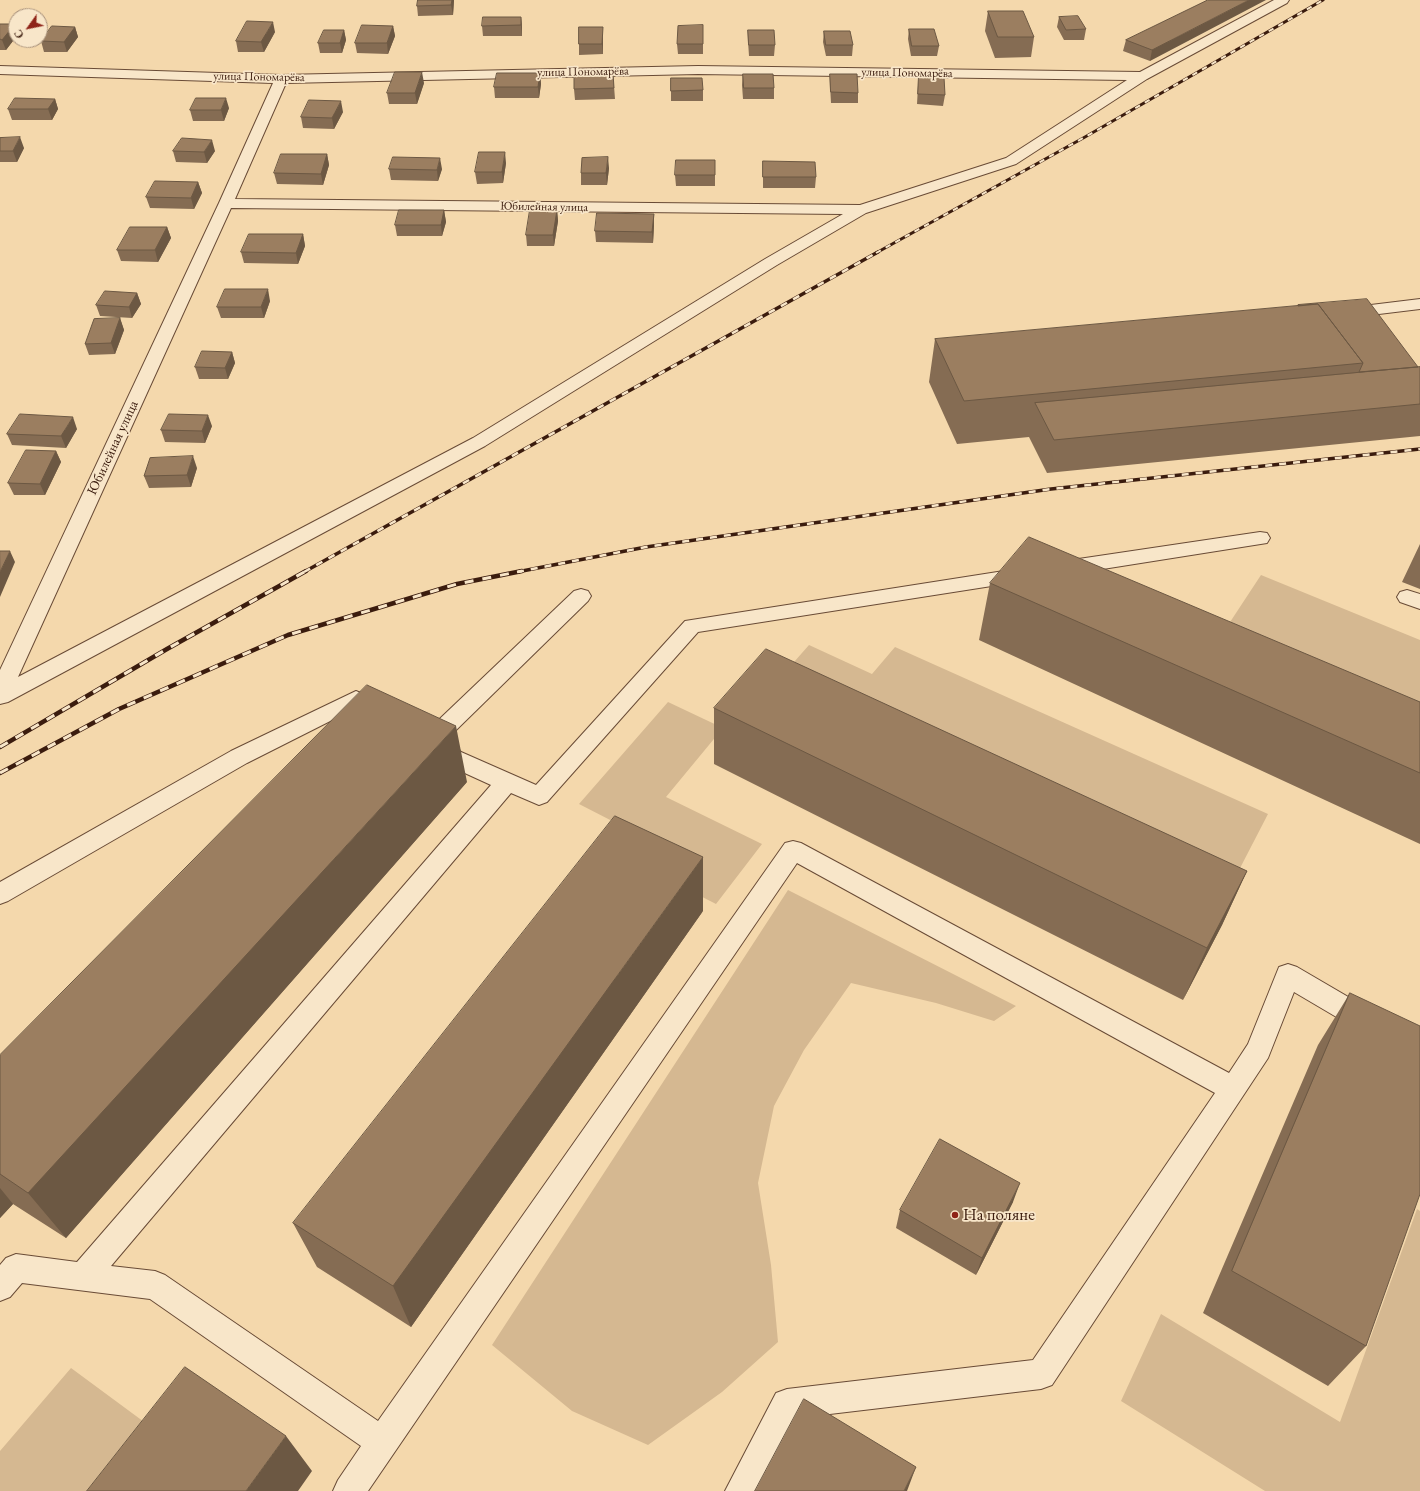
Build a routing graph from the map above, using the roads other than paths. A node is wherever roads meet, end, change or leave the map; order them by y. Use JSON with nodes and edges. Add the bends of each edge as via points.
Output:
{"nodes":[{"id":1,"x":1283,"y":0,"type":"edge"},
{"id":2,"x":5,"y":74,"type":"edge"},
{"id":3,"x":1142,"y":76,"type":"junction"},
{"id":4,"x":281,"y":79,"type":"junction"},
{"id":5,"x":226,"y":203,"type":"junction"},
{"id":6,"x":861,"y":210,"type":"junction"},
{"id":7,"x":1420,"y":304,"type":"edge"},
{"id":8,"x":1333,"y":314,"type":"edge"},
{"id":9,"x":1260,"y":538,"type":"dead end"},
{"id":10,"x":581,"y":596,"type":"dead end"},
{"id":11,"x":0,"y":695,"type":"edge"},
{"id":12,"x":396,"y":718,"type":"edge"},
{"id":13,"x":416,"y":727,"type":"edge"},
{"id":14,"x":436,"y":736,"type":"junction"},
{"id":15,"x":507,"y":782,"type":"junction"},
{"id":16,"x":0,"y":894,"type":"edge"},
{"id":17,"x":1420,"y":1053,"type":"edge"},
{"id":18,"x":1233,"y":1089,"type":"junction"},
{"id":19,"x":83,"y":1277,"type":"junction"},
{"id":20,"x":0,"y":1287,"type":"edge"},
{"id":21,"x":382,"y":1442,"type":"junction"},
{"id":22,"x":349,"y":1491,"type":"edge"},
{"id":23,"x":741,"y":1491,"type":"edge"}],
"edges":[{"from":1,"to":3,"type":"street"},
{"from":2,"to":4,"type":"street","name":"улица Пономарёва"},
{"from":3,"to":4,"type":"street","name":"улица Пономарёва","via":[[698,70]]},
{"from":3,"to":6,"type":"street","via":[[1011,161]]},
{"from":4,"to":5,"type":"street","name":"Юбилейная улица"},
{"from":5,"to":6,"type":"street","name":"Юбилейная улица"},
{"from":5,"to":11,"type":"street","name":"Юбилейная улица"},
{"from":6,"to":11,"type":"street","via":[[771,262],[479,442]]},
{"from":7,"to":8,"type":"street"},
{"from":9,"to":15,"type":"street","via":[[692,626],[540,796]]},
{"from":10,"to":14,"type":"street"},
{"from":12,"to":16,"type":"street","via":[[356,700],[239,757]]},
{"from":13,"to":14,"type":"street"},
{"from":14,"to":15,"type":"street","via":[[453,758]]},
{"from":15,"to":19,"type":"street"},
{"from":17,"to":18,"type":"street","via":[[1288,975],[1259,1050]]},
{"from":18,"to":21,"type":"street","via":[[793,850]]},
{"from":18,"to":23,"type":"street","via":[[1041,1374],[787,1404]]},
{"from":19,"to":20,"type":"street","via":[[16,1268]]},
{"from":19,"to":21,"type":"street","via":[[155,1284]]},
{"from":21,"to":22,"type":"street"}]}
